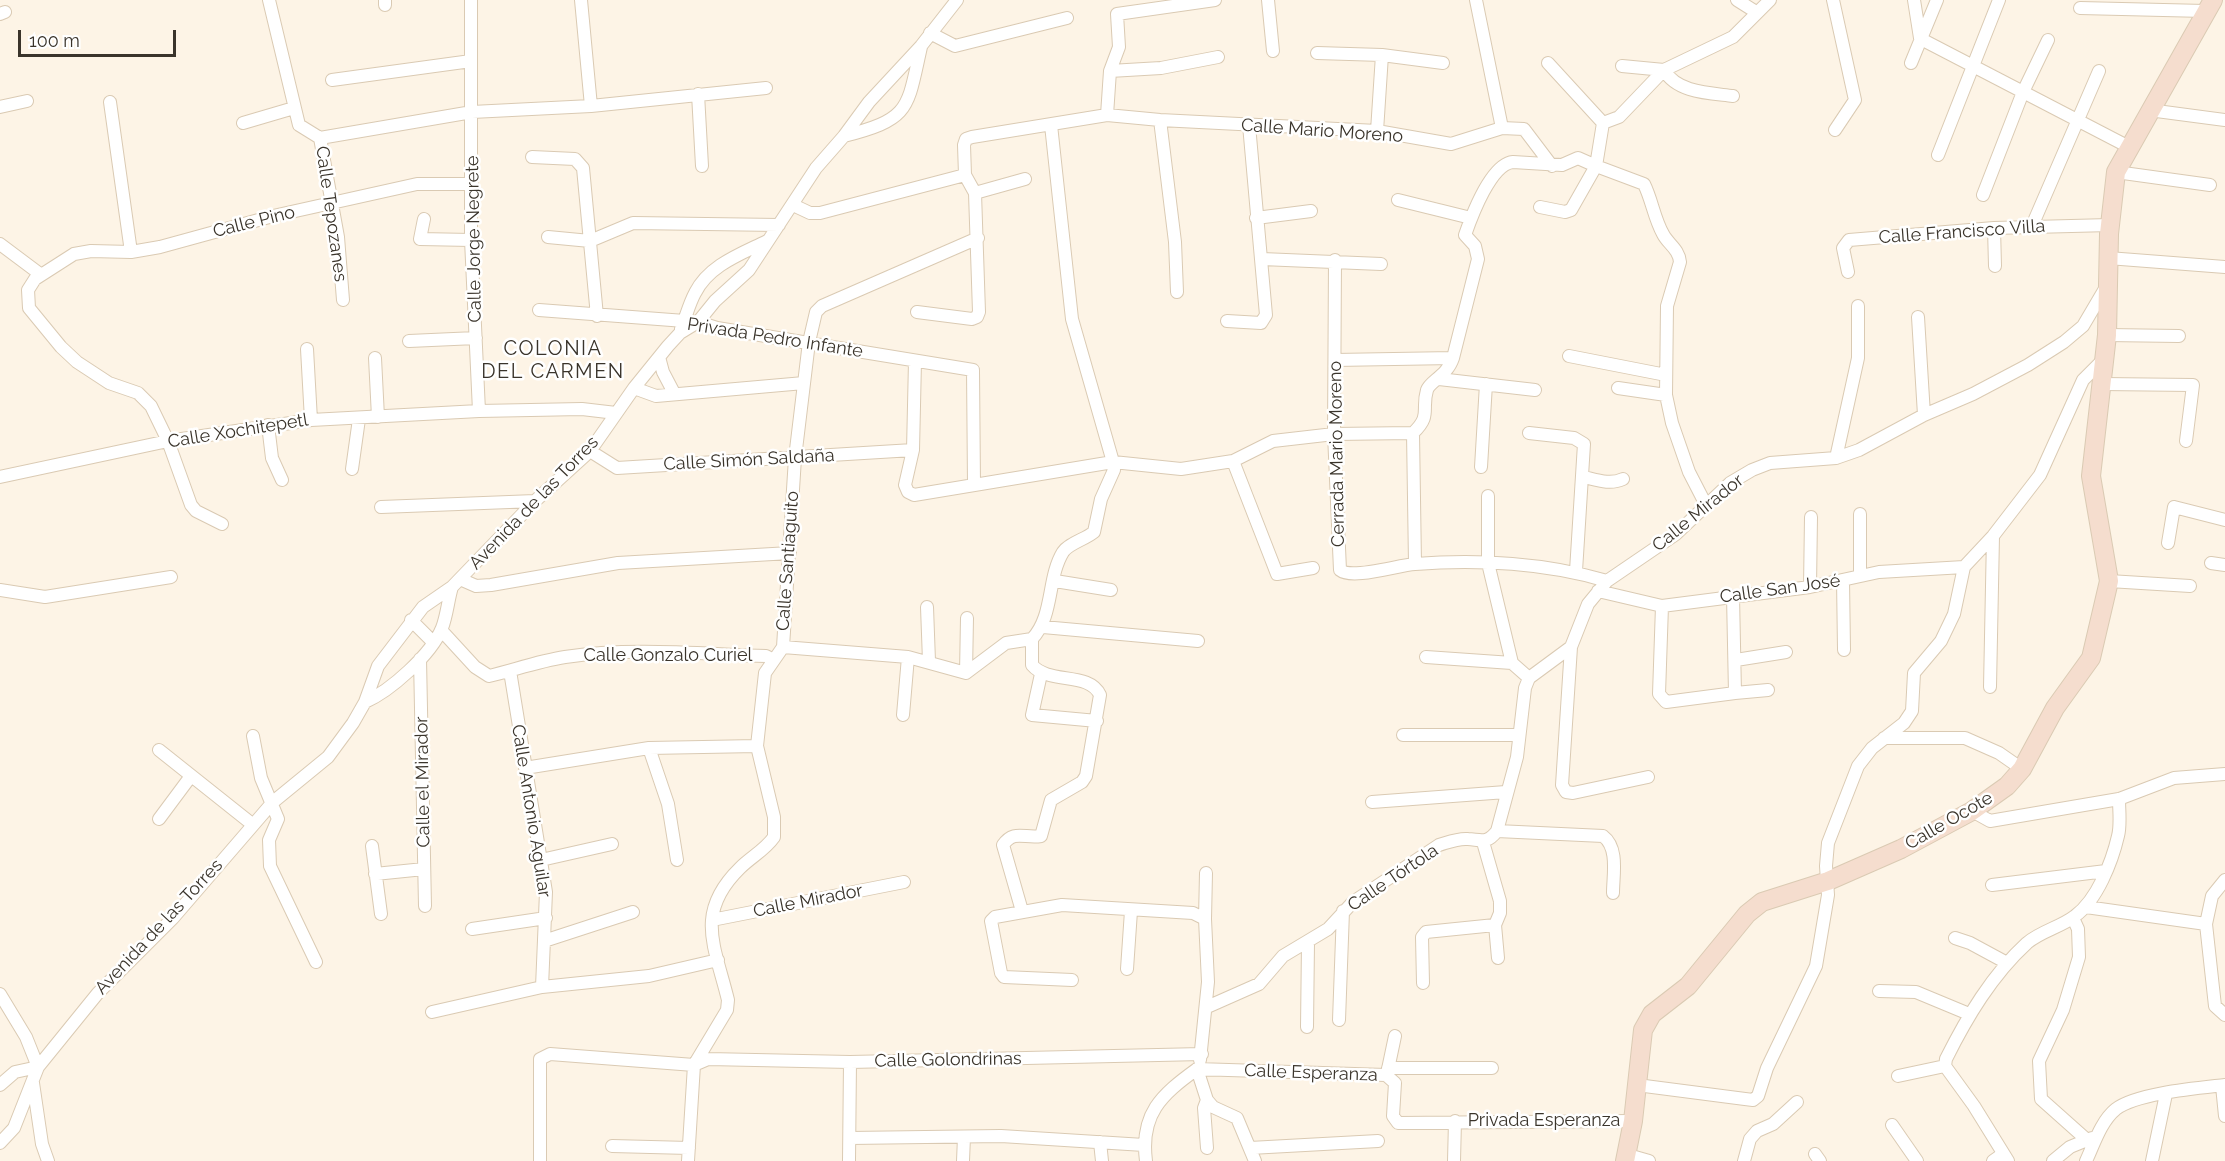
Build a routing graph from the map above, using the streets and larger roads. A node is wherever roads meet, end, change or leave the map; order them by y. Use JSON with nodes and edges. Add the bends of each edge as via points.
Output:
{"nodes":[{"id":1,"x":269,"y":0,"type":"edge"},
{"id":2,"x":471,"y":0,"type":"edge"},
{"id":3,"x":581,"y":0,"type":"edge"},
{"id":4,"x":957,"y":0,"type":"edge"},
{"id":5,"x":1215,"y":0,"type":"edge"},
{"id":6,"x":1268,"y":0,"type":"edge"},
{"id":7,"x":1476,"y":0,"type":"edge"},
{"id":8,"x":1737,"y":0,"type":"edge"},
{"id":9,"x":1770,"y":0,"type":"edge"},
{"id":10,"x":1833,"y":0,"type":"edge"},
{"id":11,"x":1914,"y":0,"type":"edge"},
{"id":12,"x":1937,"y":0,"type":"edge"},
{"id":13,"x":1999,"y":0,"type":"edge"},
{"id":14,"x":1170,"y":3,"type":"edge"},
{"id":15,"x":2209,"y":6,"type":"edge"},
{"id":16,"x":2080,"y":8,"type":"dead end"},
{"id":17,"x":1755,"y":12,"type":"junction"},
{"id":18,"x":1067,"y":18,"type":"dead end"},
{"id":19,"x":930,"y":33,"type":"junction"},
{"id":20,"x":1920,"y":39,"type":"junction"},
{"id":21,"x":2048,"y":40,"type":"dead end"},
{"id":22,"x":921,"y":46,"type":"junction"},
{"id":23,"x":1273,"y":51,"type":"dead end"},
{"id":24,"x":1317,"y":53,"type":"dead end"},
{"id":25,"x":1382,"y":56,"type":"junction"},
{"id":26,"x":1218,"y":57,"type":"dead end"},
{"id":27,"x":471,"y":61,"type":"junction"},
{"id":28,"x":1443,"y":63,"type":"dead end"},
{"id":29,"x":1548,"y":63,"type":"dead end"},
{"id":30,"x":1911,"y":63,"type":"dead end"},
{"id":31,"x":1622,"y":66,"type":"dead end"},
{"id":32,"x":1973,"y":67,"type":"junction"},
{"id":33,"x":1664,"y":70,"type":"junction"},
{"id":34,"x":1110,"y":71,"type":"junction"},
{"id":35,"x":2099,"y":71,"type":"dead end"},
{"id":36,"x":332,"y":80,"type":"dead end"},
{"id":37,"x":766,"y":88,"type":"dead end"},
{"id":38,"x":2023,"y":92,"type":"junction"},
{"id":39,"x":698,"y":94,"type":"junction"},
{"id":40,"x":1734,"y":96,"type":"dead end"},
{"id":41,"x":27,"y":101,"type":"dead end"},
{"id":42,"x":110,"y":102,"type":"dead end"},
{"id":43,"x":591,"y":106,"type":"junction"},
{"id":44,"x":0,"y":107,"type":"edge"},
{"id":45,"x":294,"y":108,"type":"junction"},
{"id":46,"x":2149,"y":110,"type":"junction"},
{"id":47,"x":472,"y":112,"type":"junction"},
{"id":48,"x":1107,"y":115,"type":"junction"},
{"id":49,"x":1160,"y":120,"type":"junction"},
{"id":50,"x":2078,"y":120,"type":"junction"},
{"id":51,"x":2225,"y":120,"type":"edge"},
{"id":52,"x":243,"y":123,"type":"dead end"},
{"id":53,"x":1603,"y":123,"type":"junction"},
{"id":54,"x":1051,"y":125,"type":"junction"},
{"id":55,"x":1249,"y":125,"type":"junction"},
{"id":56,"x":1502,"y":128,"type":"junction"},
{"id":57,"x":1836,"y":130,"type":"dead end"},
{"id":58,"x":1377,"y":131,"type":"junction"},
{"id":59,"x":844,"y":136,"type":"junction"},
{"id":60,"x":320,"y":138,"type":"junction"},
{"id":61,"x":2129,"y":147,"type":"junction"},
{"id":62,"x":1938,"y":155,"type":"dead end"},
{"id":63,"x":532,"y":157,"type":"dead end"},
{"id":64,"x":702,"y":166,"type":"dead end"},
{"id":65,"x":1552,"y":166,"type":"junction"},
{"id":66,"x":1596,"y":166,"type":"junction"},
{"id":67,"x":2116,"y":172,"type":"junction"},
{"id":68,"x":965,"y":175,"type":"junction"},
{"id":69,"x":1026,"y":179,"type":"dead end"},
{"id":70,"x":472,"y":184,"type":"junction"},
{"id":71,"x":2211,"y":185,"type":"dead end"},
{"id":72,"x":975,"y":193,"type":"junction"},
{"id":73,"x":1983,"y":195,"type":"dead end"},
{"id":74,"x":1398,"y":200,"type":"dead end"},
{"id":75,"x":332,"y":203,"type":"junction"},
{"id":76,"x":793,"y":205,"type":"junction"},
{"id":77,"x":1540,"y":207,"type":"dead end"},
{"id":78,"x":1311,"y":211,"type":"dead end"},
{"id":79,"x":1256,"y":218,"type":"junction"},
{"id":80,"x":1471,"y":218,"type":"junction"},
{"id":81,"x":424,"y":219,"type":"dead end"},
{"id":82,"x":779,"y":225,"type":"junction"},
{"id":83,"x":2110,"y":225,"type":"junction"},
{"id":84,"x":2032,"y":226,"type":"junction"},
{"id":85,"x":1994,"y":228,"type":"junction"},
{"id":86,"x":548,"y":237,"type":"dead end"},
{"id":87,"x":978,"y":238,"type":"junction"},
{"id":88,"x":471,"y":240,"type":"junction"},
{"id":89,"x":590,"y":241,"type":"junction"},
{"id":90,"x":767,"y":241,"type":"junction"},
{"id":91,"x":0,"y":244,"type":"edge"},
{"id":92,"x":131,"y":252,"type":"junction"},
{"id":93,"x":2108,"y":258,"type":"junction"},
{"id":94,"x":1262,"y":259,"type":"junction"},
{"id":95,"x":1335,"y":260,"type":"junction"},
{"id":96,"x":1381,"y":264,"type":"dead end"},
{"id":97,"x":1995,"y":266,"type":"dead end"},
{"id":98,"x":2225,"y":267,"type":"edge"},
{"id":99,"x":1848,"y":272,"type":"dead end"},
{"id":100,"x":40,"y":274,"type":"junction"},
{"id":101,"x":2109,"y":281,"type":"junction"},
{"id":102,"x":1177,"y":292,"type":"dead end"},
{"id":103,"x":343,"y":300,"type":"dead end"},
{"id":104,"x":1858,"y":306,"type":"dead end"},
{"id":105,"x":539,"y":310,"type":"dead end"},
{"id":106,"x":917,"y":312,"type":"dead end"},
{"id":107,"x":597,"y":316,"type":"junction"},
{"id":108,"x":1918,"y":317,"type":"dead end"},
{"id":109,"x":1227,"y":321,"type":"dead end"},
{"id":110,"x":698,"y":322,"type":"junction"},
{"id":111,"x":682,"y":328,"type":"junction"},
{"id":112,"x":2107,"y":335,"type":"junction"},
{"id":113,"x":2179,"y":336,"type":"dead end"},
{"id":114,"x":476,"y":338,"type":"junction"},
{"id":115,"x":409,"y":341,"type":"dead end"},
{"id":116,"x":809,"y":342,"type":"junction"},
{"id":117,"x":307,"y":350,"type":"dead end"},
{"id":118,"x":1569,"y":356,"type":"dead end"},
{"id":119,"x":659,"y":357,"type":"junction"},
{"id":120,"x":375,"y":358,"type":"dead end"},
{"id":121,"x":1453,"y":358,"type":"junction"},
{"id":122,"x":2105,"y":358,"type":"junction"},
{"id":123,"x":1335,"y":360,"type":"junction"},
{"id":124,"x":915,"y":361,"type":"junction"},
{"id":125,"x":1666,"y":375,"type":"junction"},
{"id":126,"x":1439,"y":380,"type":"junction"},
{"id":127,"x":804,"y":383,"type":"junction"},
{"id":128,"x":1486,"y":384,"type":"junction"},
{"id":129,"x":2102,"y":384,"type":"junction"},
{"id":130,"x":634,"y":388,"type":"junction"},
{"id":131,"x":1618,"y":388,"type":"dead end"},
{"id":132,"x":1535,"y":390,"type":"dead end"},
{"id":133,"x":674,"y":393,"type":"junction"},
{"id":134,"x":1666,"y":395,"type":"junction"},
{"id":135,"x":479,"y":411,"type":"junction"},
{"id":136,"x":616,"y":413,"type":"junction"},
{"id":137,"x":1924,"y":415,"type":"junction"},
{"id":138,"x":378,"y":417,"type":"junction"},
{"id":139,"x":359,"y":419,"type":"junction"},
{"id":140,"x":311,"y":420,"type":"junction"},
{"id":141,"x":268,"y":425,"type":"junction"},
{"id":142,"x":1413,"y":433,"type":"junction"},
{"id":143,"x":1529,"y":433,"type":"dead end"},
{"id":144,"x":1334,"y":434,"type":"junction"},
{"id":145,"x":168,"y":441,"type":"junction"},
{"id":146,"x":2186,"y":441,"type":"dead end"},
{"id":147,"x":913,"y":450,"type":"junction"},
{"id":148,"x":590,"y":451,"type":"junction"},
{"id":149,"x":795,"y":458,"type":"junction"},
{"id":150,"x":1836,"y":458,"type":"junction"},
{"id":151,"x":1233,"y":461,"type":"junction"},
{"id":152,"x":1113,"y":462,"type":"junction"},
{"id":153,"x":1481,"y":467,"type":"dead end"},
{"id":154,"x":352,"y":469,"type":"dead end"},
{"id":155,"x":0,"y":477,"type":"edge"},
{"id":156,"x":1584,"y":477,"type":"junction"},
{"id":157,"x":1623,"y":479,"type":"dead end"},
{"id":158,"x":282,"y":480,"type":"dead end"},
{"id":159,"x":974,"y":485,"type":"junction"},
{"id":160,"x":1488,"y":496,"type":"dead end"},
{"id":161,"x":535,"y":501,"type":"junction"},
{"id":162,"x":1706,"y":505,"type":"junction"},
{"id":163,"x":381,"y":507,"type":"dead end"},
{"id":164,"x":1860,"y":514,"type":"dead end"},
{"id":165,"x":1811,"y":517,"type":"dead end"},
{"id":166,"x":2225,"y":520,"type":"edge"},
{"id":167,"x":222,"y":524,"type":"dead end"},
{"id":168,"x":1993,"y":536,"type":"junction"},
{"id":169,"x":2168,"y":543,"type":"dead end"},
{"id":170,"x":790,"y":553,"type":"junction"},
{"id":171,"x":1488,"y":563,"type":"junction"},
{"id":172,"x":2211,"y":563,"type":"dead end"},
{"id":173,"x":1415,"y":564,"type":"junction"},
{"id":174,"x":2225,"y":565,"type":"edge"},
{"id":175,"x":1964,"y":567,"type":"junction"},
{"id":176,"x":1313,"y":568,"type":"dead end"},
{"id":177,"x":1576,"y":571,"type":"junction"},
{"id":178,"x":1860,"y":576,"type":"junction"},
{"id":179,"x":171,"y":577,"type":"dead end"},
{"id":180,"x":1607,"y":580,"type":"junction"},
{"id":181,"x":1843,"y":580,"type":"junction"},
{"id":182,"x":1055,"y":581,"type":"junction"},
{"id":183,"x":2109,"y":581,"type":"junction"},
{"id":184,"x":456,"y":583,"type":"junction"},
{"id":185,"x":2190,"y":586,"type":"dead end"},
{"id":186,"x":1810,"y":587,"type":"junction"},
{"id":187,"x":0,"y":590,"type":"edge"},
{"id":188,"x":1112,"y":590,"type":"dead end"},
{"id":189,"x":1598,"y":591,"type":"junction"},
{"id":190,"x":1733,"y":596,"type":"junction"},
{"id":191,"x":1662,"y":606,"type":"junction"},
{"id":192,"x":927,"y":608,"type":"dead end"},
{"id":193,"x":967,"y":618,"type":"dead end"},
{"id":194,"x":411,"y":621,"type":"junction"},
{"id":195,"x":1043,"y":627,"type":"junction"},
{"id":196,"x":441,"y":630,"type":"junction"},
{"id":197,"x":1032,"y":639,"type":"junction"},
{"id":198,"x":1198,"y":641,"type":"dead end"},
{"id":199,"x":433,"y":642,"type":"junction"},
{"id":200,"x":783,"y":647,"type":"junction"},
{"id":201,"x":1571,"y":648,"type":"junction"},
{"id":202,"x":1844,"y":650,"type":"dead end"},
{"id":203,"x":1786,"y":651,"type":"dead end"},
{"id":204,"x":908,"y":657,"type":"junction"},
{"id":205,"x":1426,"y":657,"type":"dead end"},
{"id":206,"x":420,"y":659,"type":"junction"},
{"id":207,"x":772,"y":659,"type":"junction"},
{"id":208,"x":1736,"y":660,"type":"junction"},
{"id":209,"x":929,"y":661,"type":"junction"},
{"id":210,"x":1512,"y":663,"type":"junction"},
{"id":211,"x":510,"y":671,"type":"junction"},
{"id":212,"x":966,"y":673,"type":"junction"},
{"id":213,"x":1041,"y":674,"type":"junction"},
{"id":214,"x":1529,"y":678,"type":"junction"},
{"id":215,"x":1990,"y":687,"type":"dead end"},
{"id":216,"x":1768,"y":690,"type":"dead end"},
{"id":217,"x":1735,"y":693,"type":"junction"},
{"id":218,"x":365,"y":702,"type":"junction"},
{"id":219,"x":903,"y":715,"type":"dead end"},
{"id":220,"x":1097,"y":721,"type":"junction"},
{"id":221,"x":1403,"y":735,"type":"dead end"},
{"id":222,"x":1519,"y":735,"type":"junction"},
{"id":223,"x":253,"y":736,"type":"dead end"},
{"id":224,"x":1884,"y":738,"type":"junction"},
{"id":225,"x":757,"y":746,"type":"junction"},
{"id":226,"x":650,"y":748,"type":"junction"},
{"id":227,"x":159,"y":750,"type":"dead end"},
{"id":228,"x":525,"y":768,"type":"junction"},
{"id":229,"x":2022,"y":769,"type":"junction"},
{"id":230,"x":2225,"y":774,"type":"edge"},
{"id":231,"x":191,"y":776,"type":"junction"},
{"id":232,"x":1648,"y":777,"type":"dead end"},
{"id":233,"x":1506,"y":792,"type":"junction"},
{"id":234,"x":2119,"y":799,"type":"junction"},
{"id":235,"x":273,"y":802,"type":"junction"},
{"id":236,"x":1372,"y":802,"type":"dead end"},
{"id":237,"x":1972,"y":811,"type":"junction"},
{"id":238,"x":159,"y":819,"type":"dead end"},
{"id":239,"x":252,"y":824,"type":"junction"},
{"id":240,"x":1497,"y":831,"type":"junction"},
{"id":241,"x":1484,"y":842,"type":"junction"},
{"id":242,"x":612,"y":843,"type":"dead end"},
{"id":243,"x":372,"y":846,"type":"dead end"},
{"id":244,"x":542,"y":860,"type":"junction"},
{"id":245,"x":677,"y":860,"type":"dead end"},
{"id":246,"x":424,"y":869,"type":"junction"},
{"id":247,"x":2106,"y":871,"type":"junction"},
{"id":248,"x":1206,"y":873,"type":"dead end"},
{"id":249,"x":375,"y":874,"type":"junction"},
{"id":250,"x":2225,"y":880,"type":"edge"},
{"id":251,"x":1828,"y":881,"type":"junction"},
{"id":252,"x":904,"y":882,"type":"dead end"},
{"id":253,"x":1992,"y":885,"type":"dead end"},
{"id":254,"x":1612,"y":893,"type":"dead end"},
{"id":255,"x":425,"y":906,"type":"dead end"},
{"id":256,"x":2086,"y":907,"type":"junction"},
{"id":257,"x":1022,"y":911,"type":"junction"},
{"id":258,"x":1131,"y":911,"type":"junction"},
{"id":259,"x":1343,"y":911,"type":"junction"},
{"id":260,"x":633,"y":912,"type":"dead end"},
{"id":261,"x":381,"y":914,"type":"dead end"},
{"id":262,"x":546,"y":918,"type":"junction"},
{"id":263,"x":2073,"y":918,"type":"junction"},
{"id":264,"x":1205,"y":919,"type":"junction"},
{"id":265,"x":712,"y":920,"type":"junction"},
{"id":266,"x":2206,"y":924,"type":"junction"},
{"id":267,"x":1495,"y":925,"type":"junction"},
{"id":268,"x":472,"y":929,"type":"dead end"},
{"id":269,"x":1955,"y":938,"type":"dead end"},
{"id":270,"x":544,"y":941,"type":"junction"},
{"id":271,"x":1308,"y":943,"type":"junction"},
{"id":272,"x":1498,"y":958,"type":"dead end"},
{"id":273,"x":718,"y":960,"type":"junction"},
{"id":274,"x":316,"y":962,"type":"dead end"},
{"id":275,"x":2007,"y":963,"type":"junction"},
{"id":276,"x":1127,"y":969,"type":"dead end"},
{"id":277,"x":1072,"y":980,"type":"dead end"},
{"id":278,"x":1422,"y":983,"type":"dead end"},
{"id":279,"x":542,"y":987,"type":"junction"},
{"id":280,"x":1879,"y":991,"type":"dead end"},
{"id":281,"x":0,"y":994,"type":"edge"},
{"id":282,"x":1207,"y":1007,"type":"junction"},
{"id":283,"x":432,"y":1012,"type":"dead end"},
{"id":284,"x":1969,"y":1014,"type":"junction"},
{"id":285,"x":2225,"y":1016,"type":"edge"},
{"id":286,"x":1339,"y":1020,"type":"dead end"},
{"id":287,"x":1307,"y":1028,"type":"dead end"},
{"id":288,"x":1395,"y":1036,"type":"dead end"},
{"id":289,"x":1202,"y":1054,"type":"junction"},
{"id":290,"x":850,"y":1062,"type":"junction"},
{"id":291,"x":694,"y":1065,"type":"junction"},
{"id":292,"x":1945,"y":1066,"type":"junction"},
{"id":293,"x":38,"y":1067,"type":"junction"},
{"id":294,"x":1492,"y":1068,"type":"dead end"},
{"id":295,"x":1197,"y":1069,"type":"junction"},
{"id":296,"x":1387,"y":1071,"type":"junction"},
{"id":297,"x":1898,"y":1076,"type":"dead end"},
{"id":298,"x":33,"y":1083,"type":"junction"},
{"id":299,"x":0,"y":1085,"type":"edge"},
{"id":300,"x":1637,"y":1085,"type":"junction"},
{"id":301,"x":2223,"y":1086,"type":"edge"},
{"id":302,"x":2166,"y":1094,"type":"junction"},
{"id":303,"x":1207,"y":1100,"type":"junction"},
{"id":304,"x":1797,"y":1102,"type":"dead end"},
{"id":305,"x":2225,"y":1116,"type":"edge"},
{"id":306,"x":1455,"y":1121,"type":"junction"},
{"id":307,"x":1633,"y":1121,"type":"junction"},
{"id":308,"x":1892,"y":1125,"type":"dead end"},
{"id":309,"x":964,"y":1137,"type":"junction"},
{"id":310,"x":850,"y":1138,"type":"junction"},
{"id":311,"x":2092,"y":1138,"type":"junction"},
{"id":312,"x":1100,"y":1142,"type":"junction"},
{"id":313,"x":1378,"y":1142,"type":"dead end"},
{"id":314,"x":0,"y":1143,"type":"edge"},
{"id":315,"x":1144,"y":1145,"type":"junction"},
{"id":316,"x":612,"y":1146,"type":"dead end"},
{"id":317,"x":689,"y":1148,"type":"junction"},
{"id":318,"x":1208,"y":1148,"type":"dead end"},
{"id":319,"x":1250,"y":1148,"type":"junction"},
{"id":320,"x":1626,"y":1158,"type":"edge"},
{"id":321,"x":2001,"y":1159,"type":"edge"},
{"id":322,"x":48,"y":1161,"type":"edge"},
{"id":323,"x":540,"y":1161,"type":"edge"},
{"id":324,"x":688,"y":1161,"type":"edge"},
{"id":325,"x":849,"y":1161,"type":"edge"},
{"id":326,"x":963,"y":1161,"type":"edge"},
{"id":327,"x":1102,"y":1161,"type":"edge"},
{"id":328,"x":1146,"y":1161,"type":"edge"},
{"id":329,"x":1255,"y":1161,"type":"edge"},
{"id":330,"x":1454,"y":1161,"type":"edge"},
{"id":331,"x":1649,"y":1161,"type":"edge"},
{"id":332,"x":1744,"y":1161,"type":"edge"},
{"id":333,"x":1917,"y":1161,"type":"edge"},
{"id":334,"x":2053,"y":1161,"type":"edge"},
{"id":335,"x":2086,"y":1161,"type":"edge"},
{"id":336,"x":2152,"y":1161,"type":"edge"}],
"edges":[{"from":1,"to":45,"type":"street","name":"Calle Tepozanes"},
{"from":2,"to":27,"type":"street","name":"Calle Jorge Negrete"},
{"from":3,"to":43,"type":"street"},
{"from":4,"to":19,"type":"street","name":"Avenida de las Torres"},
{"from":5,"to":14,"type":"street"},
{"from":6,"to":23,"type":"street"},
{"from":7,"to":56,"type":"street"},
{"from":8,"to":17,"type":"street"},
{"from":9,"to":17,"type":"street"},
{"from":10,"to":57,"type":"street","via":[[1855,100]]},
{"from":11,"to":20,"type":"street"},
{"from":12,"to":20,"type":"street"},
{"from":13,"to":32,"type":"street"},
{"from":14,"to":34,"type":"street","via":[[1117,14],[1119,47]]},
{"from":15,"to":16,"type":"street"},
{"from":15,"to":46,"type":"street"},
{"from":17,"to":33,"type":"street","via":[[1749,24],[1733,37]]},
{"from":18,"to":19,"type":"street","via":[[955,46]]},
{"from":19,"to":22,"type":"street","name":"Avenida de las Torres"},
{"from":20,"to":30,"type":"street"},
{"from":20,"to":32,"type":"street"},
{"from":21,"to":38,"type":"street"},
{"from":22,"to":59,"type":"street","name":"Avenida de las Torres","via":[[869,102]]},
{"from":22,"to":59,"type":"street","name":"Avenida de las Torres","via":[[912,90],[901,113],[877,126]]},
{"from":24,"to":25,"type":"street"},
{"from":25,"to":28,"type":"street"},
{"from":25,"to":58,"type":"street"},
{"from":26,"to":34,"type":"street","via":[[1161,68]]},
{"from":27,"to":36,"type":"street"},
{"from":27,"to":47,"type":"street","name":"Calle Jorge Negrete"},
{"from":29,"to":53,"type":"street"},
{"from":31,"to":33,"type":"street"},
{"from":32,"to":38,"type":"street"},
{"from":32,"to":62,"type":"street"},
{"from":33,"to":40,"type":"street","via":[[1668,78],[1693,91]]},
{"from":33,"to":53,"type":"street","via":[[1619,117]]},
{"from":34,"to":48,"type":"street"},
{"from":35,"to":50,"type":"street"},
{"from":37,"to":39,"type":"street"},
{"from":38,"to":50,"type":"street"},
{"from":38,"to":73,"type":"street"},
{"from":39,"to":43,"type":"street"},
{"from":39,"to":64,"type":"street"},
{"from":41,"to":44,"type":"street"},
{"from":42,"to":92,"type":"street"},
{"from":43,"to":47,"type":"street"},
{"from":45,"to":52,"type":"street"},
{"from":45,"to":60,"type":"street","name":"Calle Tepozanes","via":[[299,125]]},
{"from":46,"to":51,"type":"street"},
{"from":46,"to":61,"type":"street"},
{"from":47,"to":60,"type":"street"},
{"from":47,"to":70,"type":"street","name":"Calle Jorge Negrete"},
{"from":48,"to":49,"type":"street","name":"Calle Mario Moreno"},
{"from":48,"to":54,"type":"street","name":"Calle Mario Moreno"},
{"from":49,"to":55,"type":"street","name":"Calle Mario Moreno"},
{"from":49,"to":102,"type":"street"},
{"from":50,"to":61,"type":"street"},
{"from":50,"to":84,"type":"street"},
{"from":53,"to":66,"type":"street"},
{"from":54,"to":68,"type":"street","name":"Calle Mario Moreno","via":[[966,139]]},
{"from":54,"to":152,"type":"street","via":[[1072,319]]},
{"from":55,"to":58,"type":"street","name":"Calle Mario Moreno"},
{"from":55,"to":79,"type":"street"},
{"from":56,"to":58,"type":"street","name":"Calle Mario Moreno","via":[[1450,144]]},
{"from":56,"to":65,"type":"street","via":[[1524,129]]},
{"from":59,"to":76,"type":"street","name":"Avenida de las Torres","via":[[816,168]]},
{"from":60,"to":75,"type":"street","name":"Calle Tepozanes"},
{"from":61,"to":67,"type":"street"},
{"from":63,"to":89,"type":"street","via":[[580,162]]},
{"from":65,"to":66,"type":"street","via":[[1578,158]]},
{"from":65,"to":80,"type":"street","via":[[1505,162],[1495,171]]},
{"from":66,"to":77,"type":"street","via":[[1571,210]]},
{"from":66,"to":125,"type":"street","via":[[1644,184],[1662,232],[1680,254],[1667,306]]},
{"from":67,"to":71,"type":"street"},
{"from":67,"to":83,"type":"street","name":"Calle Ocote"},
{"from":68,"to":72,"type":"street"},
{"from":68,"to":76,"type":"street","via":[[820,213]]},
{"from":69,"to":72,"type":"street"},
{"from":70,"to":75,"type":"street","name":"Calle Pino","via":[[417,184]]},
{"from":70,"to":88,"type":"street","name":"Calle Jorge Negrete"},
{"from":72,"to":87,"type":"street"},
{"from":74,"to":80,"type":"street"},
{"from":75,"to":92,"type":"street","name":"Calle Pino"},
{"from":75,"to":103,"type":"street","name":"Calle Tepozanes"},
{"from":76,"to":82,"type":"street","name":"Avenida de las Torres"},
{"from":78,"to":79,"type":"street"},
{"from":79,"to":94,"type":"street"},
{"from":80,"to":121,"type":"street","via":[[1465,235],[1475,246],[1478,259]]},
{"from":81,"to":88,"type":"street","via":[[420,239]]},
{"from":82,"to":89,"type":"street","via":[[633,223]]},
{"from":82,"to":90,"type":"street","name":"Avenida de las Torres"},
{"from":83,"to":84,"type":"street","name":"Calle Francisco Villa"},
{"from":83,"to":93,"type":"street","name":"Calle Ocote"},
{"from":84,"to":85,"type":"street","name":"Calle Francisco Villa"},
{"from":85,"to":97,"type":"street"},
{"from":85,"to":99,"type":"street","name":"Calle Francisco Villa","via":[[1849,240],[1843,248]]},
{"from":86,"to":89,"type":"street"},
{"from":87,"to":106,"type":"street","via":[[977,317]]},
{"from":87,"to":116,"type":"street","name":"Calle Santiaguito","via":[[822,306],[816,312]]},
{"from":88,"to":114,"type":"street","name":"Calle Jorge Negrete"},
{"from":89,"to":107,"type":"street"},
{"from":90,"to":110,"type":"street","name":"Avenida de las Torres","via":[[749,270]]},
{"from":90,"to":111,"type":"street","name":"Avenida de las Torres","via":[[709,275],[696,291]]},
{"from":91,"to":100,"type":"street"},
{"from":92,"to":100,"type":"street","name":"Calle Pino","via":[[74,254]]},
{"from":93,"to":98,"type":"street"},
{"from":93,"to":101,"type":"street","name":"Calle Ocote"},
{"from":94,"to":95,"type":"street"},
{"from":94,"to":109,"type":"street","via":[[1265,320]]},
{"from":95,"to":96,"type":"street"},
{"from":95,"to":123,"type":"street","name":"Cerrada Mario Moreno"},
{"from":100,"to":145,"type":"street","via":[[28,290],[30,308],[77,362],[109,383],[138,393],[151,406]]},
{"from":101,"to":112,"type":"street","name":"Calle Ocote"},
{"from":101,"to":137,"type":"street","name":"Calle Mirador","via":[[2083,326],[2064,342],[1973,394]]},
{"from":104,"to":150,"type":"street","via":[[1858,357]]},
{"from":105,"to":107,"type":"street","name":"Privada Pedro Infante"},
{"from":107,"to":111,"type":"street","name":"Privada Pedro Infante"},
{"from":108,"to":137,"type":"street"},
{"from":110,"to":111,"type":"street","name":"Privada Pedro Infante"},
{"from":110,"to":116,"type":"street","name":"Privada Pedro Infante"},
{"from":111,"to":119,"type":"street","name":"Avenida de las Torres"},
{"from":112,"to":113,"type":"street"},
{"from":112,"to":122,"type":"street","name":"Calle Ocote"},
{"from":114,"to":115,"type":"street"},
{"from":114,"to":135,"type":"street","name":"Calle Jorge Negrete"},
{"from":116,"to":124,"type":"street","name":"Privada Pedro Infante"},
{"from":116,"to":127,"type":"street","name":"Calle Santiaguito"},
{"from":117,"to":140,"type":"street"},
{"from":118,"to":125,"type":"street"},
{"from":119,"to":130,"type":"street","name":"Avenida de las Torres"},
{"from":119,"to":133,"type":"street"},
{"from":120,"to":138,"type":"street"},
{"from":121,"to":123,"type":"street"},
{"from":121,"to":126,"type":"street","via":[[1449,370]]},
{"from":122,"to":129,"type":"street","name":"Calle Ocote"},
{"from":122,"to":168,"type":"street","via":[[2083,380],[2040,475]]},
{"from":123,"to":144,"type":"street","name":"Cerrada Mario Moreno"},
{"from":124,"to":147,"type":"street"},
{"from":124,"to":159,"type":"street","name":"Privada Pedro Infante","via":[[973,370]]},
{"from":125,"to":134,"type":"street"},
{"from":126,"to":128,"type":"street"},
{"from":126,"to":142,"type":"street","via":[[1427,391],[1424,423]]},
{"from":127,"to":133,"type":"street"},
{"from":127,"to":149,"type":"street","name":"Calle Santiaguito"},
{"from":128,"to":132,"type":"street"},
{"from":128,"to":153,"type":"street"},
{"from":129,"to":146,"type":"street","via":[[2193,385]]},
{"from":129,"to":183,"type":"street","name":"Calle Ocote","via":[[2091,476]]},
{"from":130,"to":133,"type":"street","via":[[656,396]]},
{"from":130,"to":136,"type":"street","name":"Avenida de las Torres"},
{"from":131,"to":134,"type":"street"},
{"from":134,"to":162,"type":"street","via":[[1689,472]]},
{"from":135,"to":136,"type":"street","via":[[582,409]]},
{"from":135,"to":138,"type":"street","name":"Calle Xochitepetl"},
{"from":136,"to":148,"type":"street","name":"Avenida de las Torres"},
{"from":137,"to":150,"type":"street","name":"Calle Mirador"},
{"from":138,"to":139,"type":"street","name":"Calle Xochitepetl"},
{"from":139,"to":140,"type":"street","name":"Calle Xochitepetl"},
{"from":139,"to":154,"type":"street"},
{"from":140,"to":141,"type":"street","name":"Calle Xochitepetl"},
{"from":141,"to":145,"type":"street","name":"Calle Xochitepetl"},
{"from":141,"to":158,"type":"street","via":[[272,458]]},
{"from":142,"to":144,"type":"street"},
{"from":142,"to":173,"type":"street"},
{"from":143,"to":156,"type":"street","via":[[1581,440]]},
{"from":144,"to":151,"type":"street","via":[[1274,441]]},
{"from":144,"to":173,"type":"street","name":"Cerrada Mario Moreno","via":[[1340,570],[1357,574]]},
{"from":145,"to":155,"type":"street","name":"Calle Xochitepetl"},
{"from":145,"to":167,"type":"street","via":[[191,505]]},
{"from":147,"to":149,"type":"street","name":"Calle Simón Saldaña"},
{"from":147,"to":159,"type":"street","via":[[906,477],[908,492],[923,495]]},
{"from":148,"to":149,"type":"street","name":"Calle Simón Saldaña","via":[[617,468]]},
{"from":148,"to":161,"type":"street","name":"Avenida de las Torres"},
{"from":149,"to":170,"type":"street","name":"Calle Santiaguito"},
{"from":150,"to":162,"type":"street","name":"Calle Mirador","via":[[1770,463],[1730,483]]},
{"from":151,"to":152,"type":"street","via":[[1181,469]]},
{"from":151,"to":176,"type":"street","via":[[1276,574]]},
{"from":152,"to":159,"type":"street"},
{"from":152,"to":182,"type":"street","via":[[1114,470],[1101,499],[1094,532],[1063,553]]},
{"from":156,"to":157,"type":"street","via":[[1605,482]]},
{"from":156,"to":177,"type":"street"},
{"from":160,"to":171,"type":"street"},
{"from":161,"to":163,"type":"street"},
{"from":161,"to":184,"type":"street","name":"Avenida de las Torres"},
{"from":162,"to":180,"type":"street","name":"Calle Mirador","via":[[1676,534]]},
{"from":164,"to":178,"type":"street"},
{"from":165,"to":186,"type":"street"},
{"from":166,"to":169,"type":"street","via":[[2174,507]]},
{"from":168,"to":175,"type":"street"},
{"from":168,"to":215,"type":"street"},
{"from":170,"to":184,"type":"street","via":[[618,562],[491,585]]},
{"from":170,"to":200,"type":"street","name":"Calle Santiaguito"},
{"from":171,"to":173,"type":"street"},
{"from":171,"to":177,"type":"street"},
{"from":171,"to":210,"type":"street"},
{"from":172,"to":174,"type":"street"},
{"from":175,"to":178,"type":"street","name":"Calle San José"},
{"from":175,"to":224,"type":"street","via":[[1954,614],[1941,641],[1914,673],[1912,711],[1904,723]]},
{"from":177,"to":180,"type":"street"},
{"from":178,"to":181,"type":"street","name":"Calle San José"},
{"from":179,"to":187,"type":"street","via":[[45,597]]},
{"from":180,"to":189,"type":"street","name":"Calle Mirador"},
{"from":181,"to":186,"type":"street","name":"Calle San José"},
{"from":181,"to":202,"type":"street"},
{"from":182,"to":188,"type":"street"},
{"from":182,"to":195,"type":"street"},
{"from":183,"to":185,"type":"street"},
{"from":183,"to":229,"type":"street","name":"Calle Ocote","via":[[2091,658],[2055,708]]},
{"from":184,"to":194,"type":"street","name":"Avenida de las Torres"},
{"from":184,"to":196,"type":"street","name":"Avenida de las Torres"},
{"from":186,"to":190,"type":"street","name":"Calle San José"},
{"from":189,"to":191,"type":"street","name":"Calle San José"},
{"from":189,"to":201,"type":"street","name":"Calle Mirador","via":[[1583,615]]},
{"from":190,"to":191,"type":"street","name":"Calle San José"},
{"from":190,"to":208,"type":"street"},
{"from":191,"to":217,"type":"street","via":[[1662,700]]},
{"from":192,"to":209,"type":"street"},
{"from":193,"to":212,"type":"street"},
{"from":194,"to":199,"type":"street"},
{"from":194,"to":218,"type":"street","name":"Avenida de las Torres","via":[[378,666]]},
{"from":195,"to":197,"type":"street"},
{"from":195,"to":198,"type":"street"},
{"from":196,"to":199,"type":"street","name":"Avenida de las Torres"},
{"from":196,"to":211,"type":"street","name":"Calle Gonzalo Curiel","via":[[483,675]]},
{"from":197,"to":212,"type":"street","via":[[1000,646]]},
{"from":197,"to":213,"type":"street","via":[[1032,665]]},
{"from":199,"to":206,"type":"street","name":"Avenida de las Torres"},
{"from":200,"to":204,"type":"street"},
{"from":200,"to":207,"type":"street","name":"Calle Santiaguito"},
{"from":201,"to":214,"type":"street"},
{"from":201,"to":232,"type":"street","name":"Calle Mirador","via":[[1562,785],[1566,792]]},
{"from":203,"to":208,"type":"street"},
{"from":204,"to":209,"type":"street"},
{"from":204,"to":219,"type":"street"},
{"from":205,"to":210,"type":"street"},
{"from":206,"to":218,"type":"street","name":"Avenida de las Torres","via":[[389,689]]},
{"from":206,"to":246,"type":"street","name":"Calle el Mirador"},
{"from":207,"to":211,"type":"street","name":"Calle Gonzalo Curiel","via":[[668,652],[588,655],[563,657]]},
{"from":207,"to":225,"type":"street","name":"Calle Santiaguito","via":[[764,679]]},
{"from":208,"to":217,"type":"street"},
{"from":209,"to":212,"type":"street"},
{"from":210,"to":214,"type":"street"},
{"from":211,"to":228,"type":"street","name":"Calle Antonio Aguilar"},
{"from":213,"to":220,"type":"street","via":[[1095,686],[1100,695]]},
{"from":213,"to":220,"type":"street","via":[[1032,715]]},
{"from":214,"to":222,"type":"street"},
{"from":216,"to":217,"type":"street"},
{"from":218,"to":235,"type":"street","name":"Avenida de las Torres","via":[[328,757]]},
{"from":220,"to":257,"type":"street","via":[[1082,782],[1048,805],[1041,836],[1018,834],[1003,845]]},
{"from":221,"to":222,"type":"street"},
{"from":222,"to":233,"type":"street"},
{"from":223,"to":235,"type":"street","via":[[261,778]]},
{"from":224,"to":229,"type":"street","via":[[1965,738],[1999,753]]},
{"from":224,"to":251,"type":"street","via":[[1858,766],[1842,802],[1828,843]]},
{"from":225,"to":226,"type":"street"},
{"from":225,"to":265,"type":"street","name":"Calle Santiaguito","via":[[774,817],[774,837],[720,890],[713,903]]},
{"from":226,"to":228,"type":"street"},
{"from":226,"to":245,"type":"street","via":[[668,804]]},
{"from":227,"to":231,"type":"street"},
{"from":228,"to":244,"type":"street","name":"Calle Antonio Aguilar"},
{"from":229,"to":237,"type":"street","name":"Calle Ocote","via":[[2007,786]]},
{"from":230,"to":234,"type":"street","via":[[2174,778]]},
{"from":231,"to":238,"type":"street"},
{"from":231,"to":239,"type":"street"},
{"from":233,"to":236,"type":"street"},
{"from":233,"to":240,"type":"street"},
{"from":234,"to":237,"type":"street","via":[[1990,821]]},
{"from":234,"to":247,"type":"street","via":[[2118,835]]},
{"from":235,"to":239,"type":"street","name":"Avenida de las Torres"},
{"from":235,"to":274,"type":"street","via":[[278,819],[269,840],[270,866]]},
{"from":237,"to":251,"type":"street","name":"Calle Ocote","via":[[1901,849]]},
{"from":239,"to":293,"type":"street","name":"Avenida de las Torres","via":[[173,918],[98,993]]},
{"from":240,"to":241,"type":"street"},
{"from":240,"to":254,"type":"street","via":[[1603,836],[1610,841],[1613,851]]},
{"from":241,"to":259,"type":"street","name":"Calle Tórtola","via":[[1467,839],[1439,845]]},
{"from":241,"to":267,"type":"street","via":[[1500,901]]},
{"from":242,"to":244,"type":"street"},
{"from":243,"to":249,"type":"street"},
{"from":244,"to":262,"type":"street","name":"Calle Antonio Aguilar"},
{"from":246,"to":249,"type":"street"},
{"from":246,"to":255,"type":"street","name":"Calle el Mirador"},
{"from":247,"to":253,"type":"street"},
{"from":247,"to":256,"type":"street"},
{"from":248,"to":264,"type":"street"},
{"from":249,"to":261,"type":"street"},
{"from":250,"to":266,"type":"street","via":[[2212,896]]},
{"from":251,"to":300,"type":"street","name":"Calle Ocote","via":[[1762,902],[1747,914],[1688,986],[1653,1014],[1643,1030]]},
{"from":251,"to":300,"type":"street","via":[[1816,966],[1767,1068],[1758,1096],[1745,1100]]},
{"from":252,"to":265,"type":"street","name":"Calle Mirador"},
{"from":256,"to":263,"type":"street"},
{"from":256,"to":266,"type":"street"},
{"from":257,"to":258,"type":"street","via":[[1062,905]]},
{"from":257,"to":277,"type":"street","via":[[991,921],[1001,973],[1004,977]]},
{"from":258,"to":264,"type":"street","via":[[1193,913]]},
{"from":258,"to":276,"type":"street"},
{"from":259,"to":271,"type":"street","name":"Calle Tórtola","via":[[1328,929]]},
{"from":259,"to":286,"type":"street"},
{"from":260,"to":270,"type":"street"},
{"from":262,"to":268,"type":"street"},
{"from":262,"to":270,"type":"street","name":"Calle Antonio Aguilar"},
{"from":263,"to":275,"type":"street","via":[[2029,941]]},
{"from":263,"to":311,"type":"street","via":[[2078,929],[2079,957],[2063,1010],[2039,1062],[2041,1099]]},
{"from":264,"to":282,"type":"street"},
{"from":265,"to":273,"type":"street","name":"Calle Santiaguito"},
{"from":266,"to":285,"type":"street","via":[[2215,1006]]},
{"from":267,"to":272,"type":"street"},
{"from":267,"to":278,"type":"street","via":[[1426,932],[1422,937]]},
{"from":269,"to":275,"type":"street"},
{"from":270,"to":279,"type":"street","name":"Calle Antonio Aguilar"},
{"from":271,"to":282,"type":"street","name":"Calle Tórtola","via":[[1283,956],[1251,989]]},
{"from":271,"to":287,"type":"street"},
{"from":273,"to":279,"type":"street","via":[[649,976]]},
{"from":273,"to":291,"type":"street","name":"Calle Santiaguito","via":[[727,1010]]},
{"from":275,"to":284,"type":"street"},
{"from":279,"to":283,"type":"street"},
{"from":280,"to":284,"type":"street","via":[[1916,992]]},
{"from":281,"to":293,"type":"street","via":[[26,1037]]},
{"from":282,"to":289,"type":"street"},
{"from":284,"to":292,"type":"street"},
{"from":288,"to":296,"type":"street"},
{"from":289,"to":290,"type":"street","name":"Calle Golondrinas"},
{"from":289,"to":295,"type":"street"},
{"from":290,"to":291,"type":"street","name":"Calle Golondrinas","via":[[708,1059]]},
{"from":290,"to":310,"type":"street"},
{"from":291,"to":317,"type":"street","name":"Calle Santiaguito"},
{"from":291,"to":323,"type":"street","name":"Calle Golondrinas","via":[[550,1054],[540,1059]]},
{"from":292,"to":297,"type":"street"},
{"from":292,"to":321,"type":"street","via":[[1974,1106]]},
{"from":293,"to":298,"type":"street","name":"Avenida de las Torres"},
{"from":293,"to":299,"type":"street","via":[[15,1072]]},
{"from":294,"to":296,"type":"street"},
{"from":295,"to":296,"type":"street","name":"Calle Esperanza"},
{"from":295,"to":303,"type":"street"},
{"from":295,"to":315,"type":"street","via":[[1156,1104],[1148,1120]]},
{"from":296,"to":306,"type":"street","name":"Calle Esperanza","via":[[1395,1083],[1394,1121]]},
{"from":298,"to":314,"type":"street","name":"Avenida de las Torres","via":[[14,1128]]},
{"from":298,"to":322,"type":"street"},
{"from":300,"to":307,"type":"street","name":"Calle Ocote"},
{"from":301,"to":302,"type":"street"},
{"from":301,"to":305,"type":"street"},
{"from":302,"to":311,"type":"street","via":[[2117,1108]]},
{"from":302,"to":336,"type":"street"},
{"from":303,"to":318,"type":"street","via":[[1204,1108]]},
{"from":303,"to":319,"type":"street","via":[[1237,1118]]},
{"from":304,"to":332,"type":"street","via":[[1773,1124],[1757,1131],[1750,1139]]},
{"from":306,"to":307,"type":"street","name":"Privada Esperanza"},
{"from":306,"to":330,"type":"street"},
{"from":307,"to":320,"type":"street","name":"Calle Ocote"},
{"from":308,"to":333,"type":"street"},
{"from":309,"to":310,"type":"street"},
{"from":309,"to":312,"type":"street"},
{"from":309,"to":326,"type":"street"},
{"from":310,"to":325,"type":"street"},
{"from":311,"to":334,"type":"street"},
{"from":311,"to":335,"type":"street"},
{"from":312,"to":315,"type":"street"},
{"from":312,"to":327,"type":"street"},
{"from":313,"to":319,"type":"street"},
{"from":315,"to":328,"type":"street"},
{"from":316,"to":317,"type":"street"},
{"from":317,"to":324,"type":"street","name":"Calle Santiaguito"},
{"from":319,"to":329,"type":"street"},
{"from":320,"to":331,"type":"street"}]}
